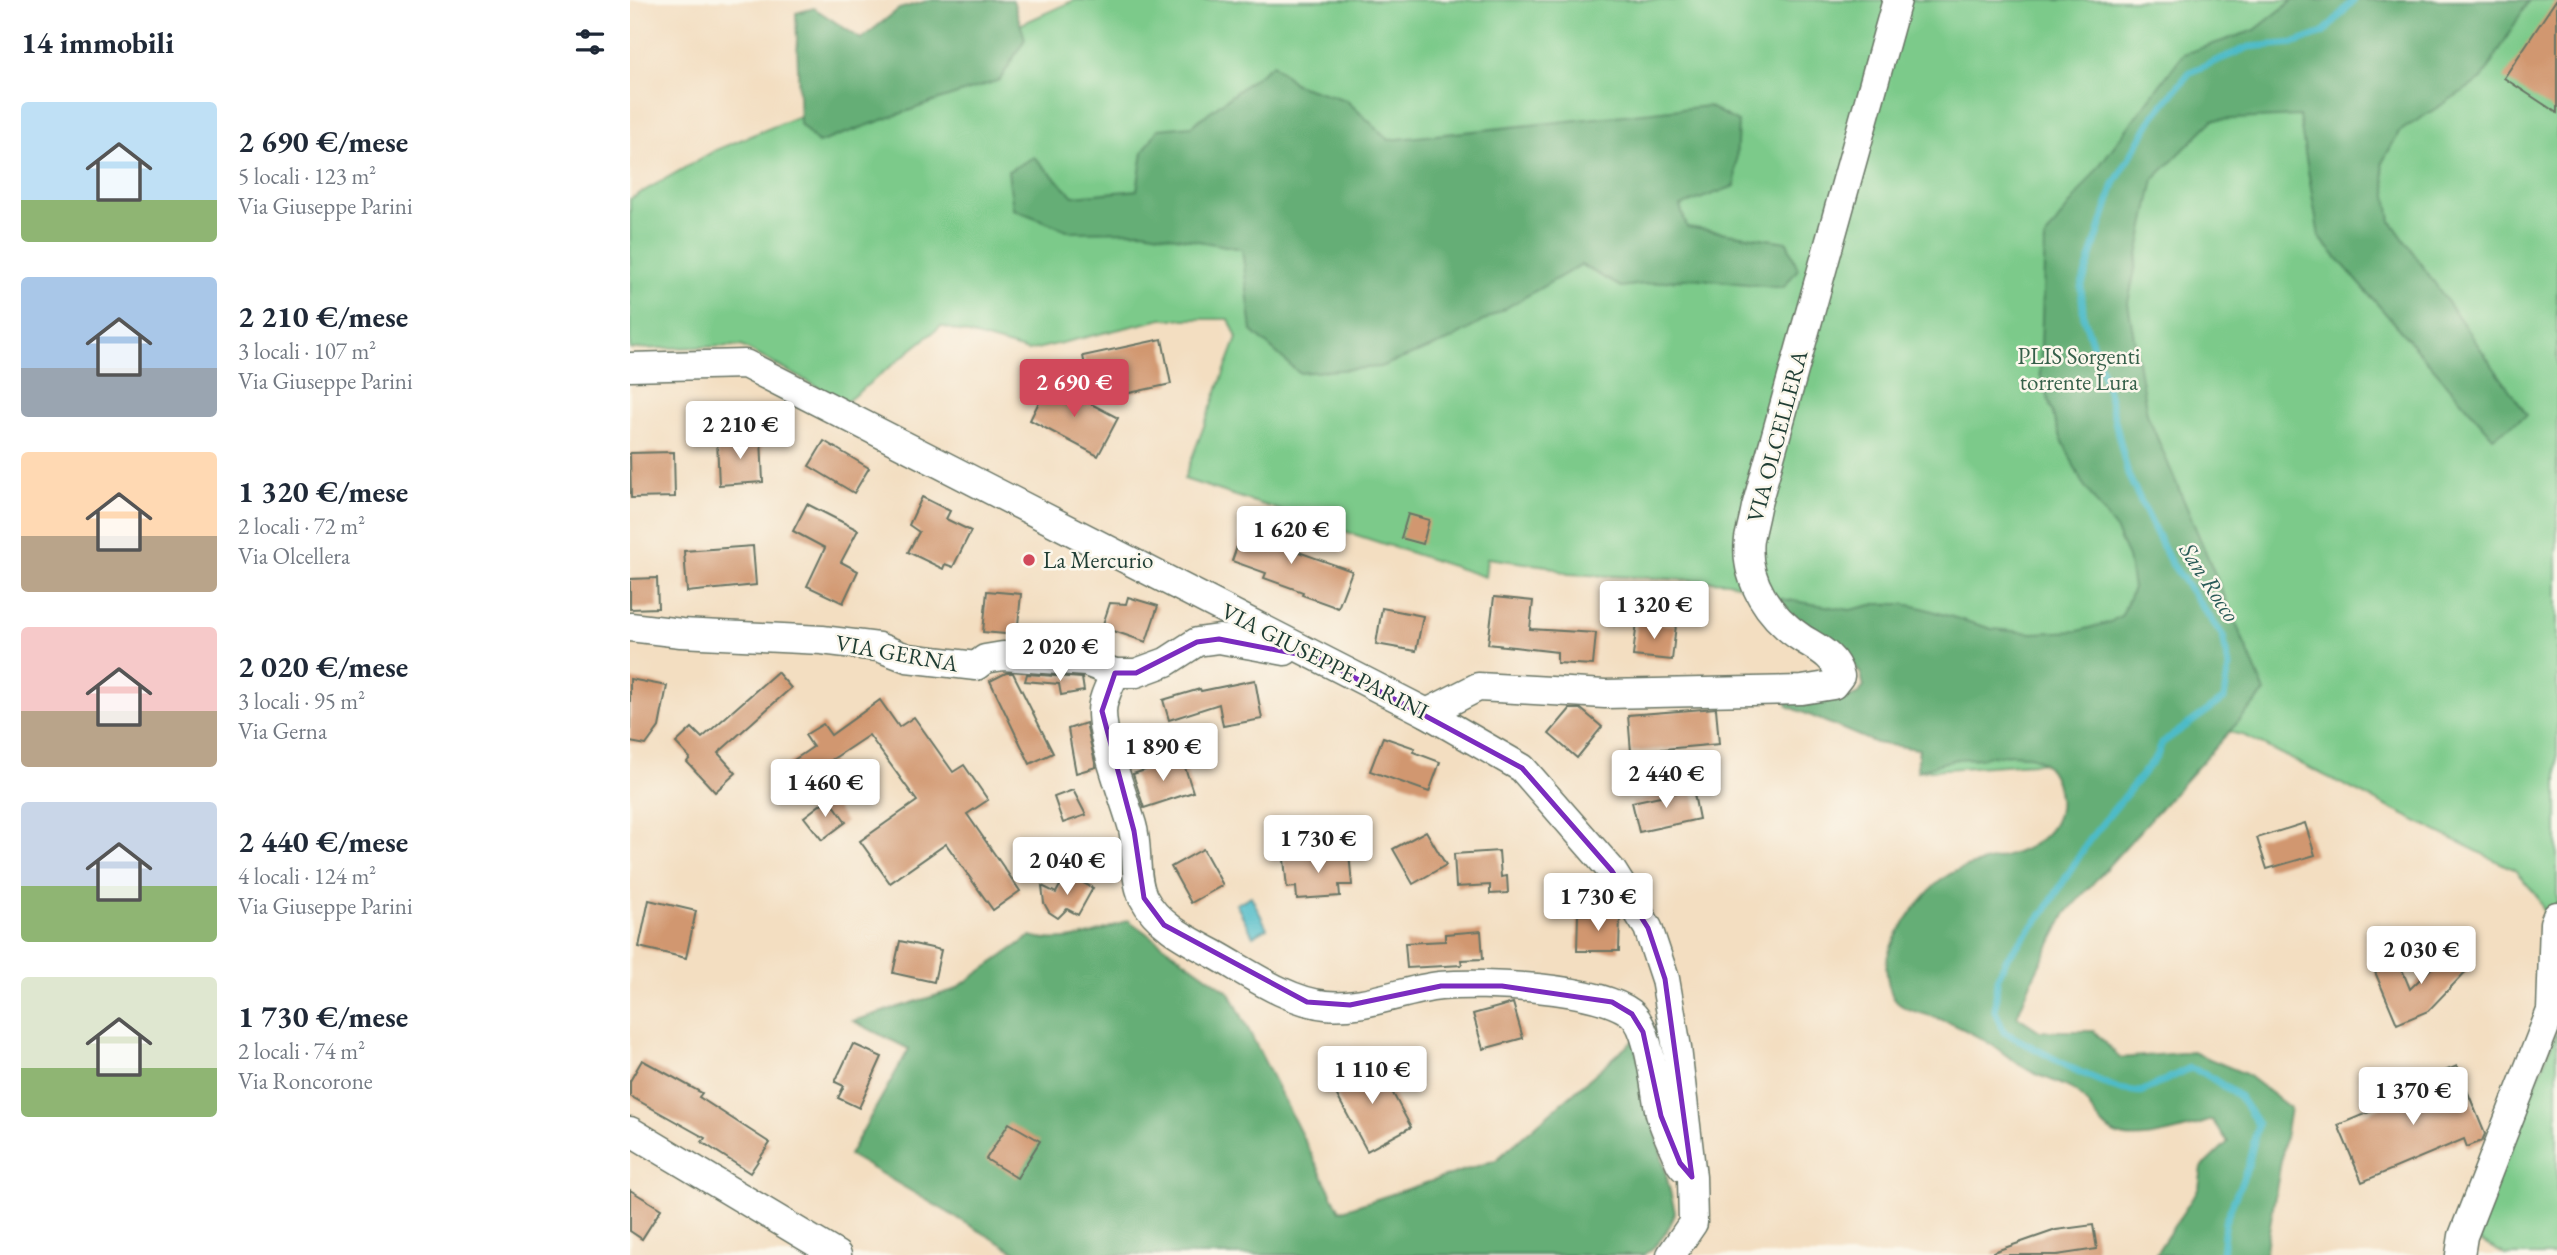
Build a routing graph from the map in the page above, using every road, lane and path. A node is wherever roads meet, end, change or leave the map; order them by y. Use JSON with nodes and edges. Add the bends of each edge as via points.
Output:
{"nodes":[{"id":1,"x":1897,"y":0,"type":"edge"},
{"id":2,"x":630,"y":367,"type":"edge"},
{"id":3,"x":630,"y":627,"type":"edge"},
{"id":4,"x":1318,"y":658,"type":"junction"},
{"id":5,"x":1115,"y":673,"type":"junction"},
{"id":6,"x":1427,"y":713,"type":"junction"},
{"id":7,"x":2557,"y":916,"type":"edge"},
{"id":8,"x":630,"y":1131,"type":"edge"},
{"id":9,"x":1692,"y":1177,"type":"junction"},
{"id":10,"x":837,"y":1255,"type":"edge"},
{"id":11,"x":1671,"y":1255,"type":"edge"},
{"id":12,"x":2460,"y":1255,"type":"edge"}],
"edges":[{"from":1,"to":6,"type":"street","name":"VIA OLCELLERA","via":[[1749,542],[1753,576],[1764,602],[1786,627],[1828,654],[1840,676],[1833,685],[1802,690],[1605,694],[1478,687]]},
{"from":2,"to":4,"type":"street","name":"VIA GIUSEPPE PARINI","via":[[745,364]]},
{"from":3,"to":5,"type":"street","name":"VIA GERNA","via":[[822,640],[878,647],[907,658],[976,666],[1003,656],[1086,662]]},
{"from":4,"to":5,"type":"street","name":"VIA GERNA","via":[[1219,639],[1197,642],[1166,662],[1136,673]]},
{"from":4,"to":6,"type":"street","name":"VIA GIUSEPPE PARINI"},
{"from":5,"to":9,"type":"street","via":[[1101,711],[1134,831],[1137,881],[1164,925],[1307,1002],[1350,1005],[1441,986],[1502,986],[1583,993],[1612,1002],[1632,1014],[1643,1032],[1661,1116],[1679,1163]]},
{"from":6,"to":9,"type":"street","name":"VIA GIUSEPPE PARINI","via":[[1522,768],[1612,871],[1648,928],[1670,1007]]},
{"from":7,"to":12,"type":"street","via":[[2551,1011],[2463,1236]]},
{"from":8,"to":10,"type":"street"},
{"from":9,"to":11,"type":"street","name":"VIA GIUSEPPE PARINI","via":[[1693,1223]]}]}
